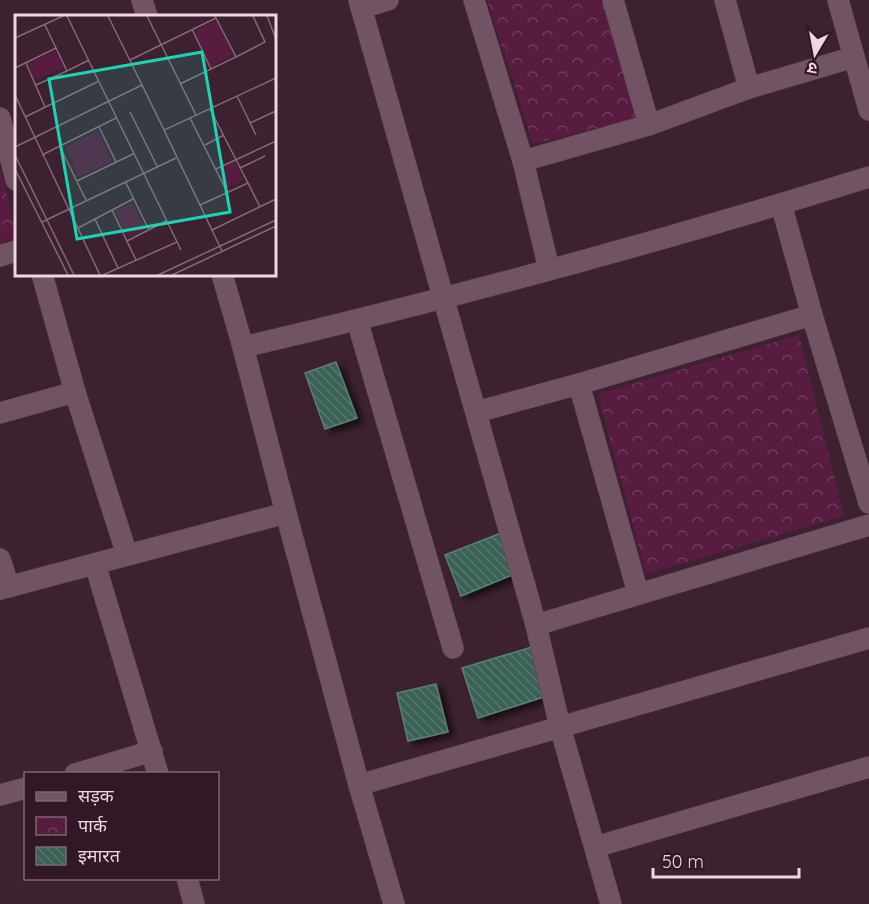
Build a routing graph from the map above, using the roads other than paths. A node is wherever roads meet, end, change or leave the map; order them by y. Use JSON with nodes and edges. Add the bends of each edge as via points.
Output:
{"nodes":[{"id":1,"x":142,"y":0,"type":"edge"},
{"id":2,"x":388,"y":0,"type":"edge"},
{"id":3,"x":474,"y":0,"type":"edge"},
{"id":4,"x":613,"y":0,"type":"edge"},
{"id":5,"x":725,"y":0,"type":"edge"},
{"id":6,"x":838,"y":0,"type":"edge"},
{"id":7,"x":360,"y":4,"type":"edge"},
{"id":8,"x":147,"y":15,"type":"edge"},
{"id":9,"x":854,"y":57,"type":"junction"},
{"id":10,"x":749,"y":88,"type":"junction"},
{"id":11,"x":15,"y":107,"type":"edge"},
{"id":12,"x":869,"y":110,"type":"edge"},
{"id":13,"x":0,"y":111,"type":"edge"},
{"id":14,"x":0,"y":118,"type":"edge"},
{"id":15,"x":649,"y":125,"type":"junction"},
{"id":16,"x":523,"y":161,"type":"junction"},
{"id":17,"x":15,"y":176,"type":"edge"},
{"id":18,"x":869,"y":177,"type":"edge"},
{"id":19,"x":781,"y":204,"type":"junction"},
{"id":20,"x":15,"y":251,"type":"edge"},
{"id":21,"x":0,"y":256,"type":"edge"},
{"id":22,"x":549,"y":269,"type":"junction"},
{"id":23,"x":43,"y":276,"type":"edge"},
{"id":24,"x":223,"y":276,"type":"edge"},
{"id":25,"x":442,"y":298,"type":"junction"},
{"id":26,"x":812,"y":315,"type":"junction"},
{"id":27,"x":357,"y":320,"type":"junction"},
{"id":28,"x":243,"y":347,"type":"junction"},
{"id":29,"x":579,"y":384,"type":"junction"},
{"id":30,"x":75,"y":392,"type":"junction"},
{"id":31,"x":476,"y":412,"type":"junction"},
{"id":32,"x":0,"y":414,"type":"edge"},
{"id":33,"x":869,"y":503,"type":"edge"},
{"id":34,"x":286,"y":513,"type":"junction"},
{"id":35,"x":869,"y":525,"type":"edge"},
{"id":36,"x":127,"y":555,"type":"junction"},
{"id":37,"x":0,"y":559,"type":"edge"},
{"id":38,"x":95,"y":564,"type":"junction"},
{"id":39,"x":4,"y":588,"type":"edge"},
{"id":40,"x":638,"y":593,"type":"junction"},
{"id":41,"x":536,"y":625,"type":"junction"},
{"id":42,"x":869,"y":638,"type":"edge"},
{"id":43,"x":453,"y":648,"type":"dead end"},
{"id":44,"x":560,"y":727,"type":"junction"},
{"id":45,"x":152,"y":751,"type":"junction"},
{"id":46,"x":869,"y":767,"type":"edge"},
{"id":47,"x":82,"y":772,"type":"edge"},
{"id":48,"x":157,"y":772,"type":"edge"},
{"id":49,"x":359,"y":785,"type":"junction"},
{"id":50,"x":24,"y":789,"type":"edge"},
{"id":51,"x":0,"y":795,"type":"edge"},
{"id":52,"x":595,"y":847,"type":"junction"},
{"id":53,"x":187,"y":880,"type":"edge"},
{"id":54,"x":194,"y":904,"type":"edge"},
{"id":55,"x":394,"y":904,"type":"edge"},
{"id":56,"x":611,"y":904,"type":"edge"}],
"edges":[{"from":1,"to":8,"type":"street"},
{"from":2,"to":7,"type":"street"},
{"from":3,"to":16,"type":"street"},
{"from":4,"to":15,"type":"street"},
{"from":5,"to":10,"type":"street"},
{"from":6,"to":9,"type":"street"},
{"from":7,"to":25,"type":"street"},
{"from":9,"to":10,"type":"street"},
{"from":9,"to":12,"type":"street"},
{"from":10,"to":15,"type":"street"},
{"from":11,"to":13,"type":"street"},
{"from":14,"to":17,"type":"street"},
{"from":15,"to":16,"type":"street"},
{"from":16,"to":22,"type":"street"},
{"from":18,"to":19,"type":"street"},
{"from":19,"to":22,"type":"street"},
{"from":19,"to":26,"type":"street"},
{"from":20,"to":21,"type":"street"},
{"from":22,"to":25,"type":"street"},
{"from":23,"to":30,"type":"street"},
{"from":24,"to":28,"type":"street"},
{"from":25,"to":27,"type":"street"},
{"from":25,"to":31,"type":"street"},
{"from":26,"to":29,"type":"street"},
{"from":26,"to":33,"type":"street"},
{"from":27,"to":28,"type":"street"},
{"from":27,"to":43,"type":"street"},
{"from":28,"to":34,"type":"street"},
{"from":29,"to":31,"type":"street"},
{"from":29,"to":40,"type":"street"},
{"from":30,"to":32,"type":"street"},
{"from":30,"to":36,"type":"street"},
{"from":31,"to":41,"type":"street"},
{"from":34,"to":36,"type":"street"},
{"from":34,"to":49,"type":"street"},
{"from":35,"to":40,"type":"street"},
{"from":36,"to":38,"type":"street"},
{"from":37,"to":39,"type":"street"},
{"from":38,"to":39,"type":"street"},
{"from":38,"to":45,"type":"street"},
{"from":40,"to":41,"type":"street"},
{"from":41,"to":44,"type":"street"},
{"from":42,"to":44,"type":"street"},
{"from":44,"to":49,"type":"street"},
{"from":44,"to":52,"type":"street"},
{"from":45,"to":47,"type":"street"},
{"from":45,"to":48,"type":"street"},
{"from":46,"to":52,"type":"street"},
{"from":49,"to":55,"type":"street"},
{"from":50,"to":51,"type":"street"},
{"from":52,"to":56,"type":"street"},
{"from":53,"to":54,"type":"street"}]}
